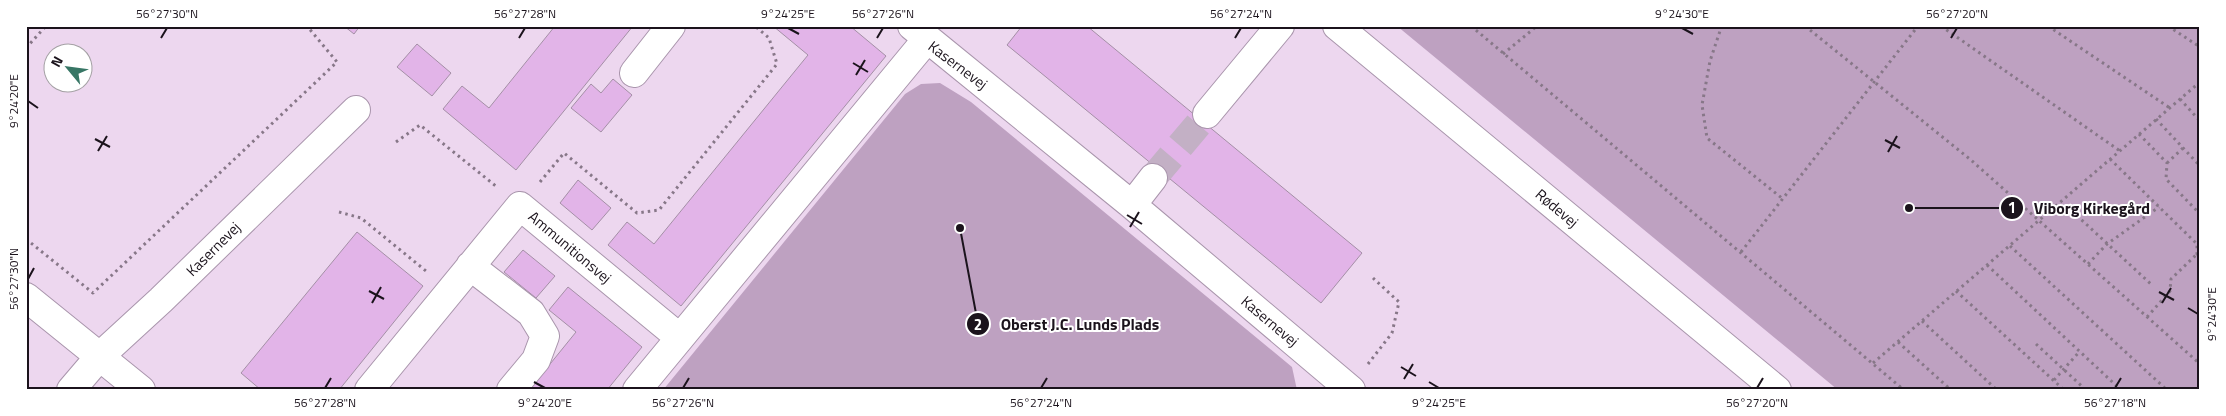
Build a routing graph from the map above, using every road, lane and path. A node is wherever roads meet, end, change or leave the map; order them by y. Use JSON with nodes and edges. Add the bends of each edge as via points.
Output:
{"nodes":[{"id":1,"x":46,"y":26,"type":"edge"},
{"id":2,"x":307,"y":26,"type":"edge"},
{"id":3,"x":672,"y":26,"type":"edge"},
{"id":4,"x":755,"y":26,"type":"edge"},
{"id":5,"x":1280,"y":26,"type":"edge"},
{"id":6,"x":1337,"y":26,"type":"edge"},
{"id":7,"x":1471,"y":26,"type":"edge"},
{"id":8,"x":1538,"y":26,"type":"edge"},
{"id":9,"x":1717,"y":26,"type":"edge"},
{"id":10,"x":1805,"y":26,"type":"edge"},
{"id":11,"x":1918,"y":26,"type":"edge"},
{"id":12,"x":1941,"y":26,"type":"edge"},
{"id":13,"x":2048,"y":26,"type":"edge"},
{"id":14,"x":2168,"y":26,"type":"edge"},
{"id":15,"x":919,"y":32,"type":"edge"},
{"id":16,"x":26,"y":48,"type":"edge"},
{"id":17,"x":2200,"y":48,"type":"edge"},
{"id":18,"x":1503,"y":54,"type":"junction"},
{"id":19,"x":634,"y":73,"type":"dead end"},
{"id":20,"x":1875,"y":82,"type":"junction"},
{"id":21,"x":2200,"y":82,"type":"edge"},
{"id":22,"x":2180,"y":99,"type":"junction"},
{"id":23,"x":2170,"y":108,"type":"junction"},
{"id":24,"x":356,"y":110,"type":"dead end"},
{"id":25,"x":1207,"y":114,"type":"tunnel mouth"},
{"id":26,"x":2156,"y":120,"type":"junction"},
{"id":27,"x":2200,"y":121,"type":"edge"},
{"id":28,"x":2139,"y":134,"type":"junction"},
{"id":29,"x":396,"y":142,"type":"dead end"},
{"id":30,"x":2183,"y":148,"type":"junction"},
{"id":31,"x":2120,"y":151,"type":"junction"},
{"id":32,"x":2110,"y":159,"type":"junction"},
{"id":33,"x":2167,"y":163,"type":"junction"},
{"id":34,"x":2200,"y":166,"type":"edge"},
{"id":35,"x":1153,"y":178,"type":"tunnel mouth"},
{"id":36,"x":1783,"y":199,"type":"junction"},
{"id":37,"x":1132,"y":205,"type":"junction"},
{"id":38,"x":520,"y":206,"type":"junction"},
{"id":39,"x":2160,"y":207,"type":"junction"},
{"id":40,"x":2072,"y":211,"type":"dead end"},
{"id":41,"x":339,"y":212,"type":"dead end"},
{"id":42,"x":2200,"y":214,"type":"edge"},
{"id":43,"x":2039,"y":221,"type":"junction"},
{"id":44,"x":26,"y":239,"type":"edge"},
{"id":45,"x":2107,"y":244,"type":"junction"},
{"id":46,"x":2010,"y":246,"type":"junction"},
{"id":47,"x":1741,"y":252,"type":"junction"},
{"id":48,"x":2198,"y":256,"type":"edge"},
{"id":49,"x":2088,"y":264,"type":"junction"},
{"id":50,"x":1987,"y":265,"type":"junction"},
{"id":51,"x":470,"y":266,"type":"junction"},
{"id":52,"x":1373,"y":278,"type":"dead end"},
{"id":53,"x":2152,"y":286,"type":"dead end"},
{"id":54,"x":450,"y":290,"type":"junction"},
{"id":55,"x":1956,"y":291,"type":"junction"},
{"id":56,"x":26,"y":297,"type":"edge"},
{"id":57,"x":2147,"y":317,"type":"junction"},
{"id":58,"x":1922,"y":321,"type":"junction"},
{"id":59,"x":680,"y":338,"type":"junction"},
{"id":60,"x":1898,"y":342,"type":"junction"},
{"id":61,"x":2036,"y":344,"type":"dead end"},
{"id":62,"x":2080,"y":351,"type":"junction"},
{"id":63,"x":100,"y":356,"type":"junction"},
{"id":64,"x":1873,"y":364,"type":"junction"},
{"id":65,"x":2200,"y":364,"type":"edge"},
{"id":66,"x":2064,"y":369,"type":"junction"},
{"id":67,"x":2054,"y":380,"type":"junction"},
{"id":68,"x":1342,"y":387,"type":"edge"},
{"id":69,"x":71,"y":390,"type":"edge"},
{"id":70,"x":141,"y":390,"type":"edge"},
{"id":71,"x":369,"y":390,"type":"edge"},
{"id":72,"x":511,"y":390,"type":"edge"},
{"id":73,"x":638,"y":390,"type":"edge"},
{"id":74,"x":1777,"y":390,"type":"edge"},
{"id":75,"x":1904,"y":390,"type":"edge"},
{"id":76,"x":1951,"y":390,"type":"edge"},
{"id":77,"x":1997,"y":390,"type":"edge"},
{"id":78,"x":2064,"y":390,"type":"edge"},
{"id":79,"x":2086,"y":390,"type":"edge"},
{"id":80,"x":2122,"y":390,"type":"edge"},
{"id":81,"x":2168,"y":390,"type":"edge"}],
"edges":[{"from":1,"to":16,"type":"path"},
{"from":2,"to":44,"type":"path","via":[[336,62],[94,293]]},
{"from":3,"to":19,"type":"street"},
{"from":4,"to":38,"type":"path","via":[[769,38],[777,64],[659,210],[637,213],[564,153]]},
{"from":5,"to":25,"type":"street"},
{"from":6,"to":74,"type":"street","name":"Rødevej"},
{"from":7,"to":18,"type":"path"},
{"from":8,"to":18,"type":"path"},
{"from":9,"to":36,"type":"path","via":[[1720,30],[1702,105],[1706,138]]},
{"from":10,"to":20,"type":"path"},
{"from":11,"to":20,"type":"path"},
{"from":12,"to":31,"type":"path"},
{"from":13,"to":23,"type":"path"},
{"from":14,"to":17,"type":"path"},
{"from":15,"to":37,"type":"street","name":"Kasernevej"},
{"from":15,"to":59,"type":"street","name":"Kasernevej"},
{"from":18,"to":47,"type":"path"},
{"from":20,"to":36,"type":"path"},
{"from":20,"to":43,"type":"path","via":[[1971,160]]},
{"from":21,"to":22,"type":"path"},
{"from":22,"to":23,"type":"path"},
{"from":22,"to":27,"type":"path"},
{"from":23,"to":26,"type":"path"},
{"from":24,"to":63,"type":"street","name":"Kasernevej"},
{"from":26,"to":28,"type":"path"},
{"from":26,"to":30,"type":"path"},
{"from":28,"to":31,"type":"path"},
{"from":28,"to":33,"type":"path"},
{"from":29,"to":38,"type":"path","via":[[420,125]]},
{"from":30,"to":33,"type":"path"},
{"from":30,"to":34,"type":"path"},
{"from":31,"to":32,"type":"path"},
{"from":32,"to":39,"type":"path"},
{"from":32,"to":43,"type":"path"},
{"from":33,"to":42,"type":"path","via":[[2166,179]]},
{"from":35,"to":37,"type":"street"},
{"from":36,"to":47,"type":"path"},
{"from":37,"to":68,"type":"street","name":"Kasernevej"},
{"from":38,"to":51,"type":"street","name":"Ammunitionsvej"},
{"from":38,"to":59,"type":"street","name":"Ammunitionsvej"},
{"from":39,"to":45,"type":"path"},
{"from":39,"to":48,"type":"path","via":[[2197,244]]},
{"from":40,"to":45,"type":"path"},
{"from":41,"to":54,"type":"path","via":[[361,218]]},
{"from":43,"to":46,"type":"path"},
{"from":43,"to":49,"type":"path"},
{"from":45,"to":49,"type":"path"},
{"from":45,"to":53,"type":"path"},
{"from":46,"to":50,"type":"path"},
{"from":46,"to":81,"type":"path"},
{"from":47,"to":64,"type":"path"},
{"from":48,"to":57,"type":"path","via":[[2171,279],[2170,291]]},
{"from":49,"to":57,"type":"path"},
{"from":50,"to":55,"type":"path"},
{"from":50,"to":62,"type":"path"},
{"from":51,"to":54,"type":"street","name":"Ammunitionsvej"},
{"from":51,"to":72,"type":"street","via":[[531,313],[545,336],[536,360]]},
{"from":52,"to":68,"type":"path","via":[[1399,302],[1392,333]]},
{"from":54,"to":71,"type":"street","name":"Ammunitionsvej"},
{"from":55,"to":58,"type":"path"},
{"from":55,"to":67,"type":"path"},
{"from":56,"to":63,"type":"street"},
{"from":57,"to":65,"type":"path"},
{"from":58,"to":60,"type":"path"},
{"from":58,"to":77,"type":"path"},
{"from":59,"to":73,"type":"street","name":"Kasernevej"},
{"from":60,"to":64,"type":"path"},
{"from":60,"to":76,"type":"path"},
{"from":61,"to":66,"type":"path"},
{"from":62,"to":66,"type":"path"},
{"from":62,"to":80,"type":"path"},
{"from":63,"to":69,"type":"street","name":"Kasernevej"},
{"from":63,"to":70,"type":"street"},
{"from":64,"to":75,"type":"path"},
{"from":66,"to":67,"type":"path"},
{"from":66,"to":79,"type":"path"},
{"from":67,"to":78,"type":"path"}]}
